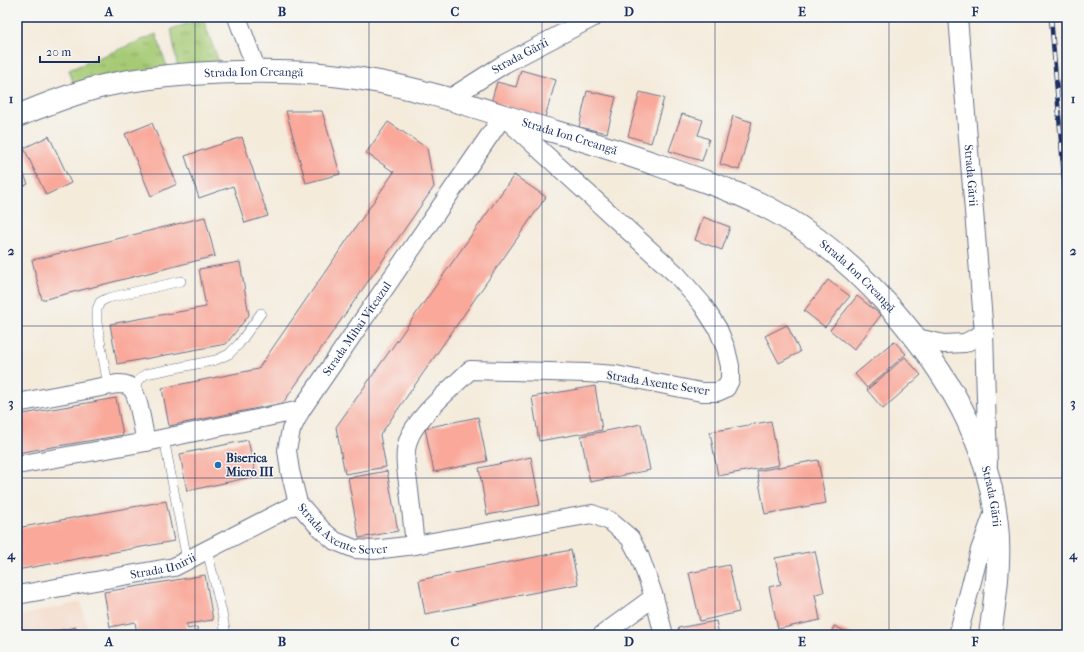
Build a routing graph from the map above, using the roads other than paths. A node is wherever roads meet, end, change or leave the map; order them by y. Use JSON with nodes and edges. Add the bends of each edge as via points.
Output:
{"nodes":[{"id":1,"x":237,"y":17,"type":"edge"},
{"id":2,"x":594,"y":17,"type":"edge"},
{"id":3,"x":958,"y":17,"type":"edge"},
{"id":4,"x":257,"y":71,"type":"junction"},
{"id":5,"x":449,"y":99,"type":"junction"},
{"id":6,"x":17,"y":116,"type":"edge"},
{"id":7,"x":503,"y":116,"type":"junction"},
{"id":8,"x":181,"y":281,"type":"dead end"},
{"id":9,"x":262,"y":313,"type":"dead end"},
{"id":10,"x":984,"y":333,"type":"junction"},
{"id":11,"x":917,"y":338,"type":"junction"},
{"id":12,"x":108,"y":386,"type":"junction"},
{"id":13,"x":133,"y":389,"type":"junction"},
{"id":14,"x":17,"y":403,"type":"edge"},
{"id":15,"x":301,"y":410,"type":"junction"},
{"id":16,"x":164,"y":438,"type":"junction"},
{"id":17,"x":146,"y":442,"type":"junction"},
{"id":18,"x":17,"y":465,"type":"edge"},
{"id":19,"x":989,"y":476,"type":"junction"},
{"id":20,"x":298,"y":503,"type":"junction"},
{"id":21,"x":995,"y":508,"type":"junction"},
{"id":22,"x":415,"y":545,"type":"junction"},
{"id":23,"x":207,"y":550,"type":"junction"},
{"id":24,"x":187,"y":560,"type":"junction"},
{"id":25,"x":17,"y":595,"type":"edge"},
{"id":26,"x":654,"y":597,"type":"junction"},
{"id":27,"x":226,"y":635,"type":"edge"},
{"id":28,"x":602,"y":635,"type":"edge"},
{"id":29,"x":664,"y":635,"type":"edge"},
{"id":30,"x":958,"y":635,"type":"edge"},
{"id":31,"x":990,"y":635,"type":"edge"}],
"edges":[{"from":1,"to":4,"type":"street"},
{"from":2,"to":5,"type":"street","name":"Strada Gării","via":[[504,64]]},
{"from":3,"to":10,"type":"street","name":"Strada Gării"},
{"from":4,"to":5,"type":"main road","name":"Strada Ion Creangă","via":[[362,79]]},
{"from":4,"to":6,"type":"main road","name":"Strada Ion Creangă","via":[[206,72],[141,79],[71,96]]},
{"from":5,"to":7,"type":"main road","name":"Strada Ion Creangă"},
{"from":7,"to":11,"type":"main road","name":"Strada Ion Creangă","via":[[691,176],[781,215],[845,262]]},
{"from":7,"to":15,"type":"street","name":"Strada Mihai Viteazul"},
{"from":7,"to":22,"type":"street","name":"Strada Axente Sever","via":[[677,275],[702,304],[718,329],[726,349],[730,380],[726,388],[717,392],[701,392],[616,375],[470,370],[427,412],[408,440],[405,452]]},
{"from":8,"to":12,"type":"lane","via":[[100,302],[97,309],[98,323]]},
{"from":9,"to":13,"type":"lane","via":[[229,354],[216,360],[146,374]]},
{"from":10,"to":11,"type":"street","via":[[965,343],[944,344]]},
{"from":10,"to":19,"type":"street","name":"Strada Gării"},
{"from":11,"to":19,"type":"main road","name":"Strada Ion Creangă","via":[[956,396]]},
{"from":12,"to":13,"type":"street","via":[[125,384]]},
{"from":12,"to":14,"type":"street"},
{"from":13,"to":17,"type":"street"},
{"from":15,"to":16,"type":"street"},
{"from":15,"to":20,"type":"street","name":"Strada Axente Sever","via":[[291,430],[287,450]]},
{"from":16,"to":17,"type":"street"},
{"from":16,"to":24,"type":"lane"},
{"from":17,"to":18,"type":"street"},
{"from":19,"to":21,"type":"main road","name":"Strada Gării"},
{"from":20,"to":22,"type":"street","name":"Strada Axente Sever","via":[[335,541],[355,549],[374,550]]},
{"from":20,"to":23,"type":"street","name":"Strada Unirii"},
{"from":21,"to":30,"type":"street","via":[[980,550]]},
{"from":21,"to":31,"type":"main road","name":"Strada Gării","via":[[999,558]]},
{"from":22,"to":26,"type":"street","name":"Strada Axente Sever","via":[[592,514],[610,521],[630,538],[640,557]]},
{"from":23,"to":24,"type":"street","name":"Strada Unirii"},
{"from":23,"to":27,"type":"lane"},
{"from":24,"to":25,"type":"street","name":"Strada Unirii","via":[[174,567]]},
{"from":26,"to":28,"type":"street"},
{"from":26,"to":29,"type":"street","name":"Strada Axente Sever"}]}
